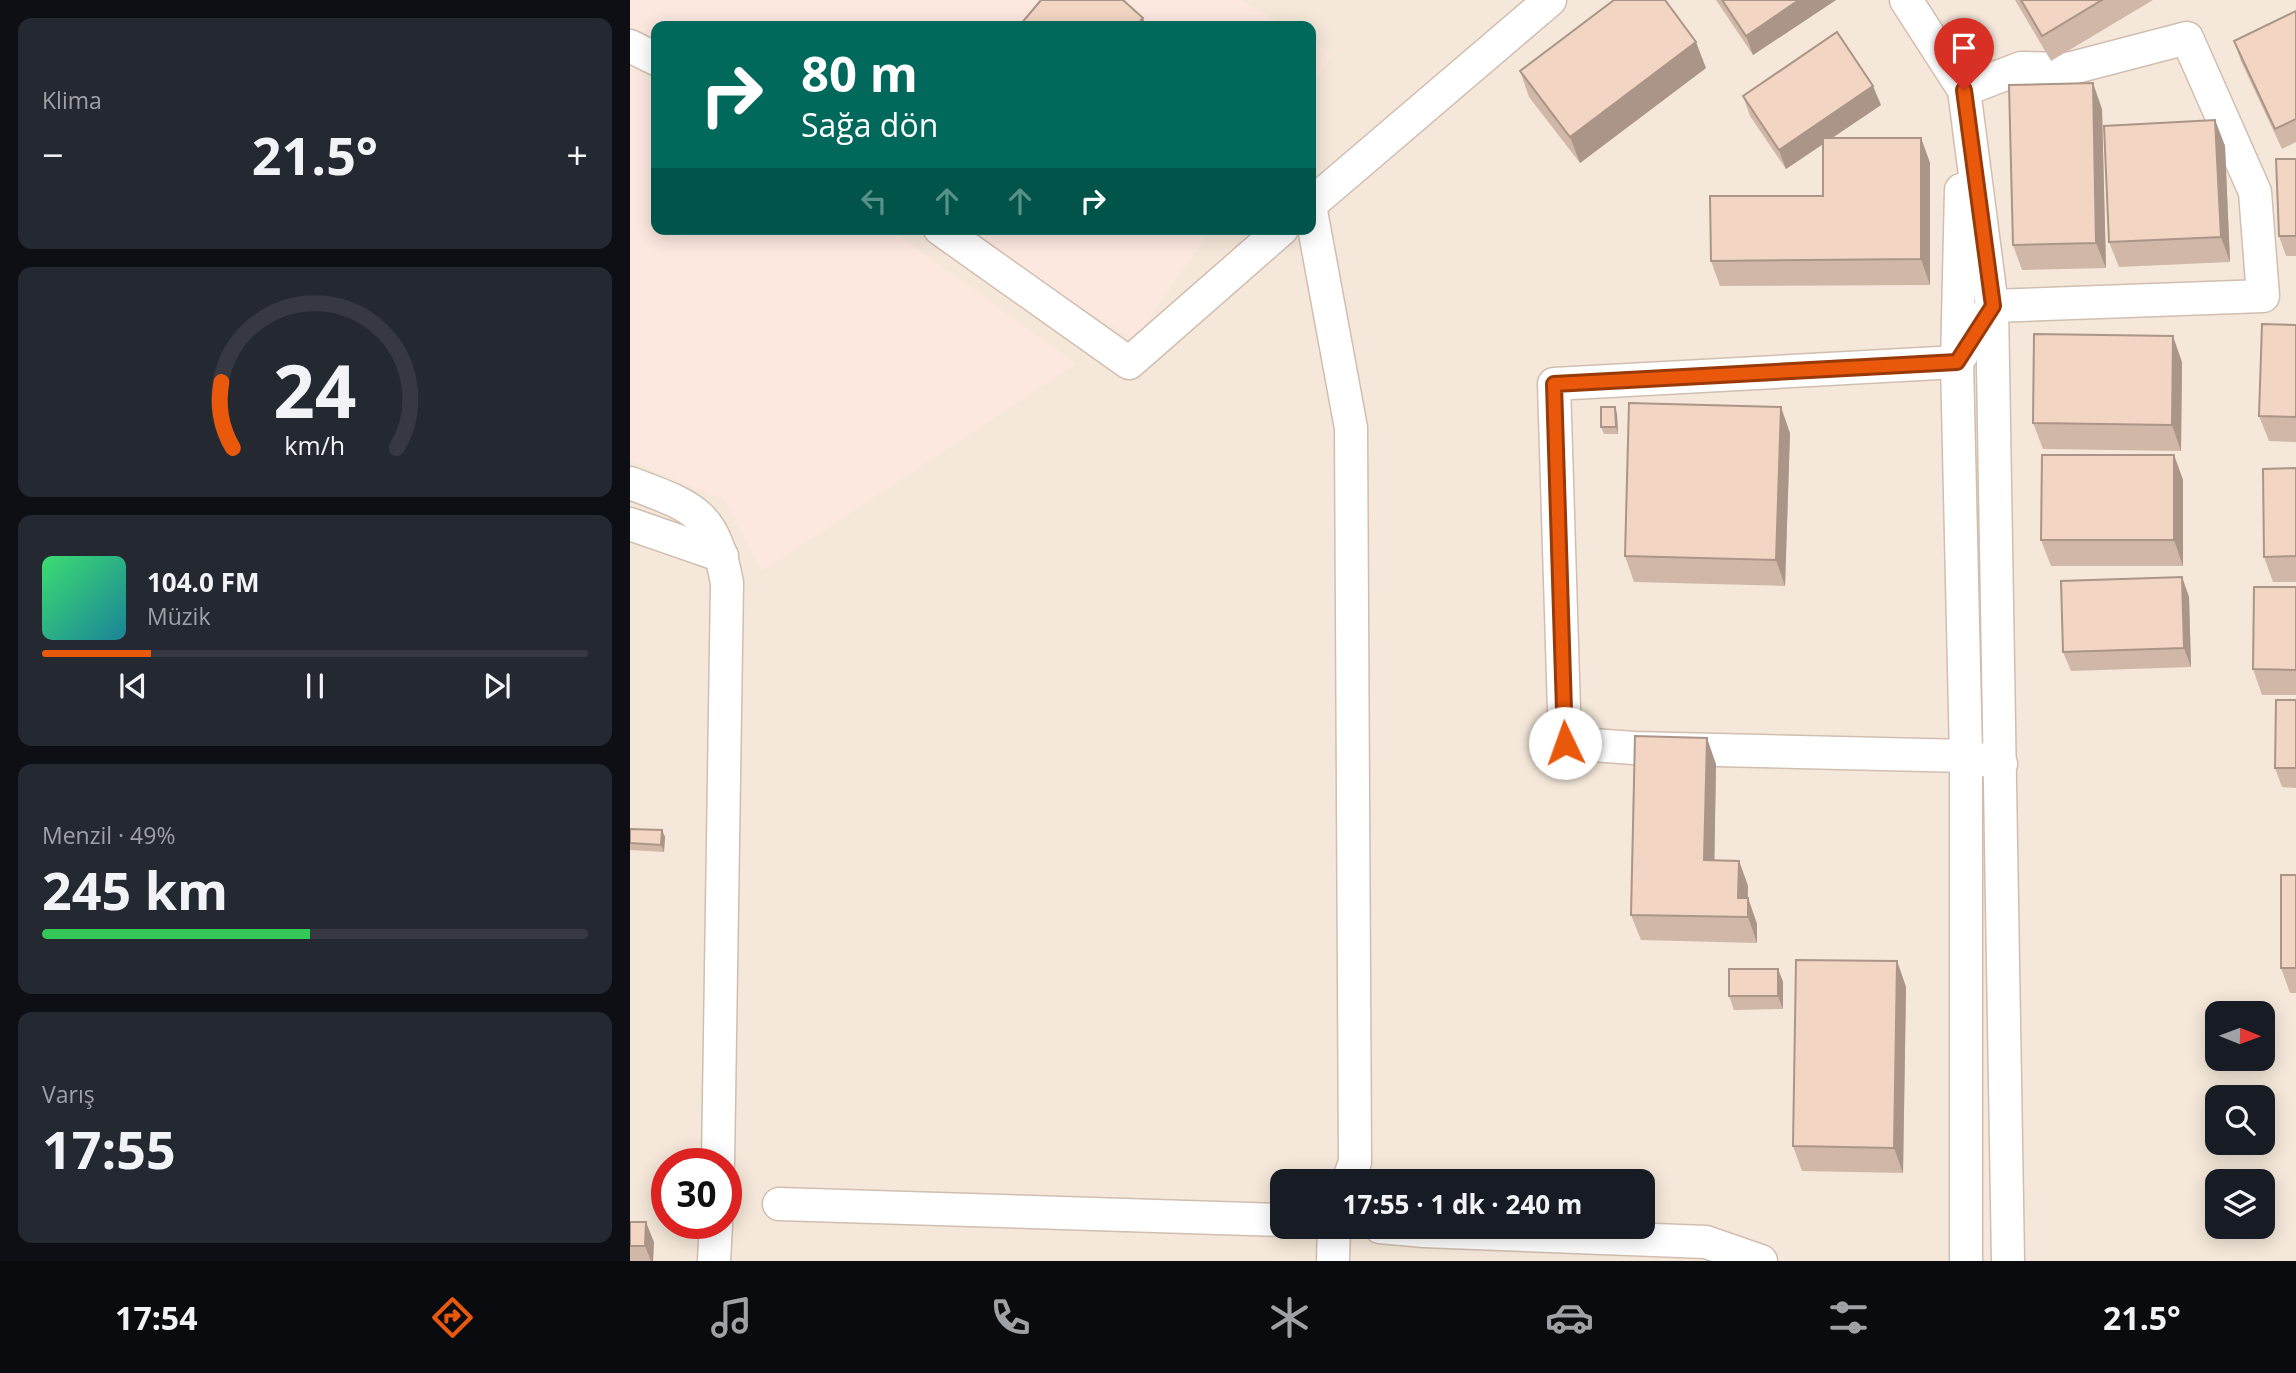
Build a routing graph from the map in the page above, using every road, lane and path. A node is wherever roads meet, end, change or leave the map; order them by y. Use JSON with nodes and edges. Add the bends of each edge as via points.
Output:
{"nodes":[{"id":1,"x":1550,"y":0,"type":"edge"},
{"id":2,"x":1906,"y":0,"type":"edge"},
{"id":3,"x":630,"y":46,"type":"edge"},
{"id":4,"x":651,"y":57,"type":"edge"},
{"id":5,"x":1964,"y":90,"type":"junction"},
{"id":6,"x":1316,"y":200,"type":"edge"},
{"id":7,"x":948,"y":235,"type":"edge"},
{"id":8,"x":1275,"y":235,"type":"edge"},
{"id":9,"x":1315,"y":235,"type":"edge"},
{"id":10,"x":1993,"y":306,"type":"junction"},
{"id":11,"x":1957,"y":362,"type":"junction"},
{"id":12,"x":630,"y":483,"type":"edge"},
{"id":13,"x":630,"y":524,"type":"edge"},
{"id":14,"x":722,"y":556,"type":"junction"},
{"id":15,"x":1966,"y":756,"type":"junction"},
{"id":16,"x":2001,"y":764,"type":"junction"},
{"id":17,"x":718,"y":1148,"type":"edge"},
{"id":18,"x":1353,"y":1169,"type":"edge"},
{"id":19,"x":779,"y":1204,"type":"dead end"},
{"id":20,"x":1270,"y":1220,"type":"edge"},
{"id":21,"x":715,"y":1239,"type":"edge"},
{"id":22,"x":1334,"y":1239,"type":"edge"},
{"id":23,"x":1629,"y":1239,"type":"edge"},
{"id":24,"x":714,"y":1261,"type":"edge"},
{"id":25,"x":1334,"y":1261,"type":"edge"},
{"id":26,"x":1761,"y":1261,"type":"edge"},
{"id":27,"x":1966,"y":1261,"type":"edge"},
{"id":28,"x":2008,"y":1261,"type":"edge"}],
"edges":[{"from":1,"to":6,"type":"street"},
{"from":2,"to":5,"type":"street"},
{"from":3,"to":4,"type":"street"},
{"from":5,"to":10,"type":"street"},
{"from":5,"to":10,"type":"street","via":[[2021,68],[2068,69],[2187,38],[2255,192],[2263,296]]},
{"from":5,"to":11,"type":"street"},
{"from":7,"to":8,"type":"street","via":[[1129,363]]},
{"from":9,"to":18,"type":"street","via":[[1351,428]]},
{"from":10,"to":11,"type":"street"},
{"from":10,"to":16,"type":"street"},
{"from":11,"to":15,"type":"street"},
{"from":11,"to":15,"type":"street","via":[[1554,384],[1560,657],[1565,743]]},
{"from":12,"to":14,"type":"street","via":[[686,504],[705,520]]},
{"from":13,"to":14,"type":"street"},
{"from":14,"to":17,"type":"street","via":[[727,583]]},
{"from":15,"to":16,"type":"street"},
{"from":15,"to":27,"type":"street"},
{"from":16,"to":28,"type":"street"},
{"from":19,"to":20,"type":"street"},
{"from":21,"to":24,"type":"street"},
{"from":22,"to":25,"type":"street"},
{"from":23,"to":26,"type":"street","via":[[1706,1242]]}]}
